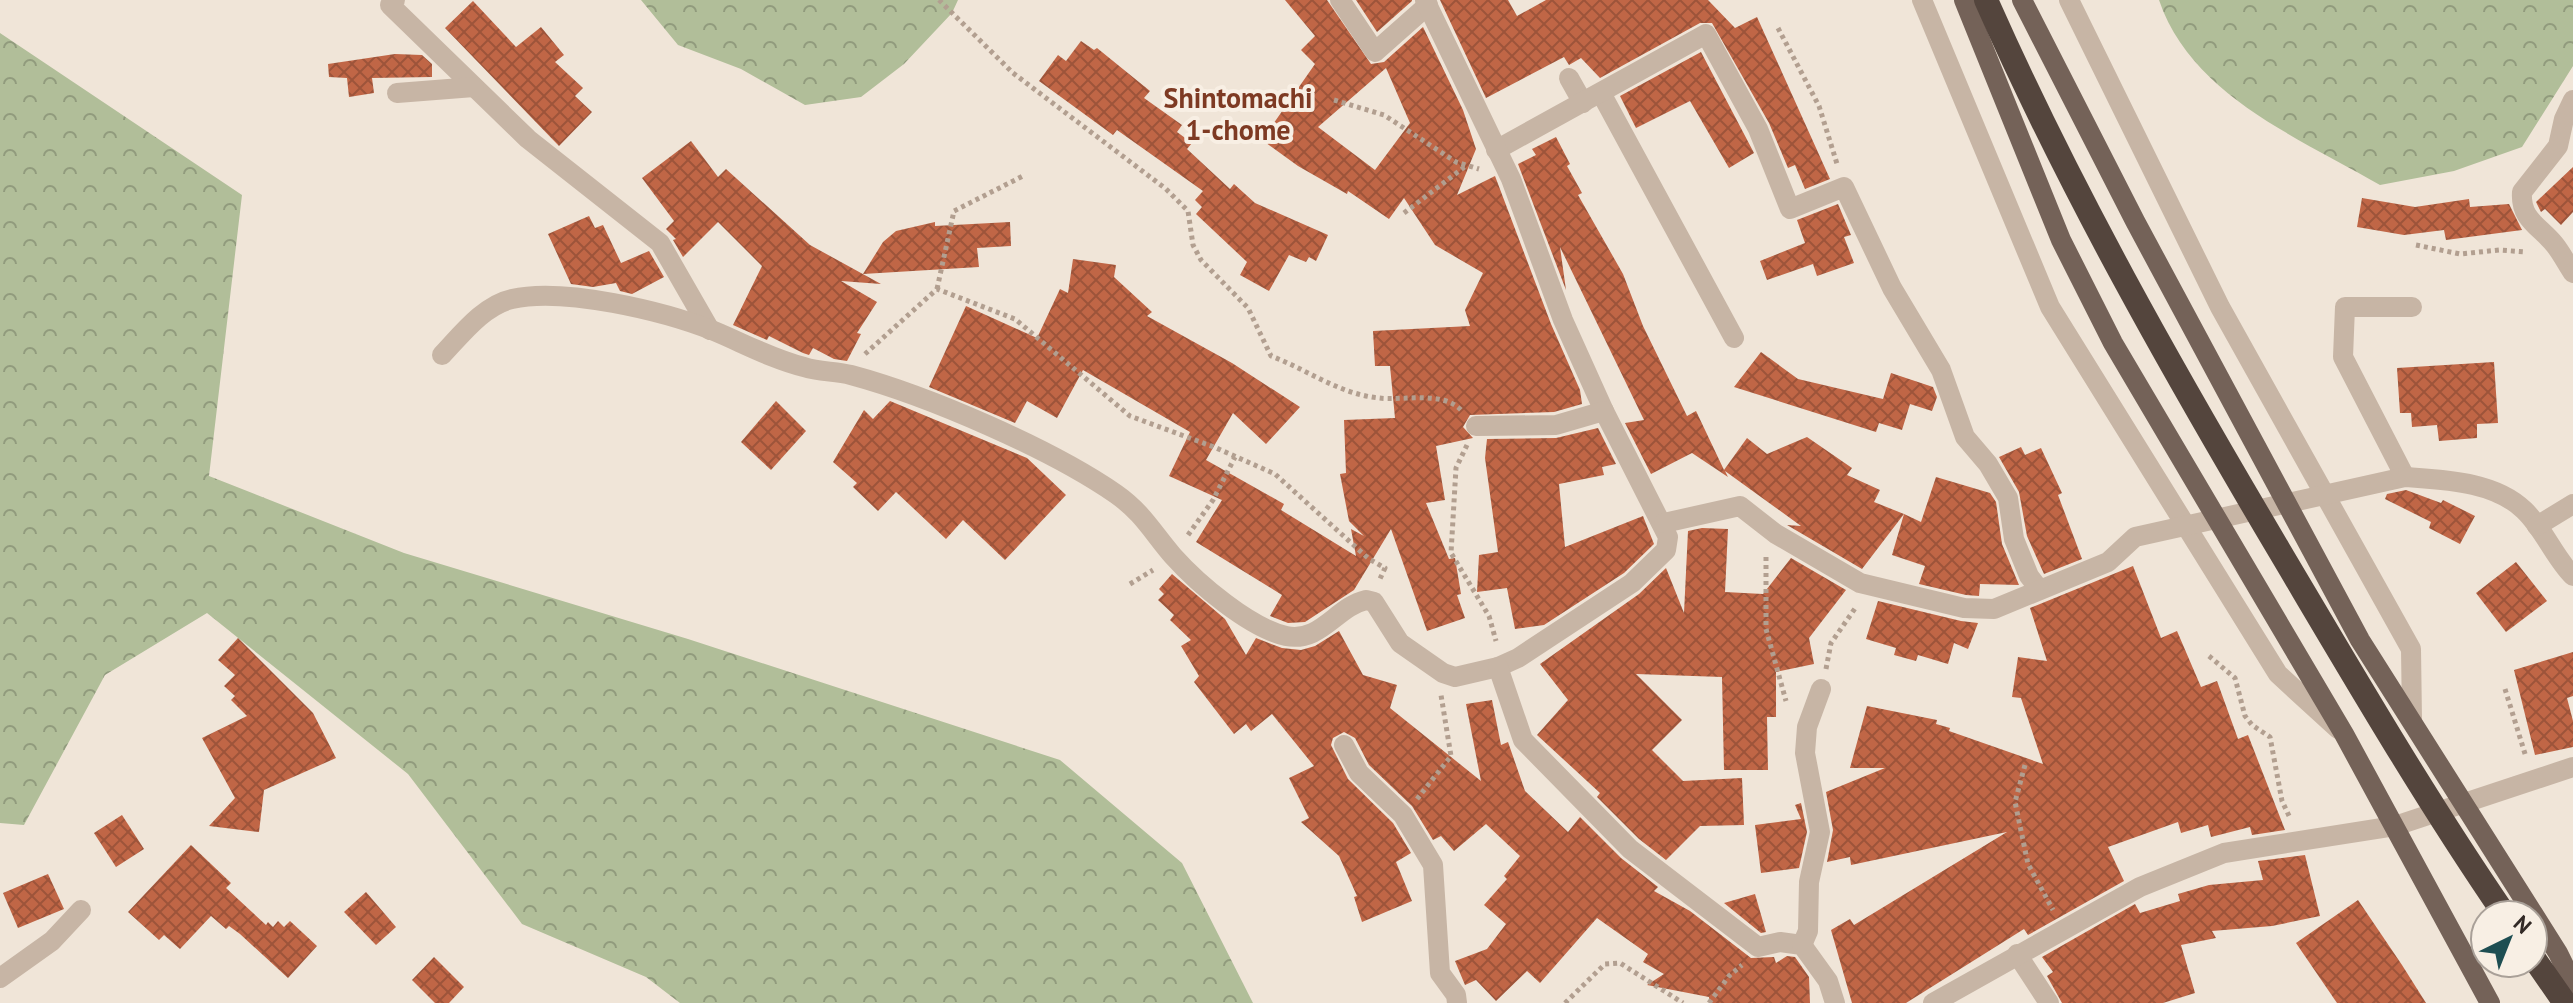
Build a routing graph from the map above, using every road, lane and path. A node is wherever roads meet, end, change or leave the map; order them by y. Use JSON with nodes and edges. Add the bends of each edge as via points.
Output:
{"nodes":[{"id":1,"x":395,"y":0,"type":"edge"},
{"id":2,"x":939,"y":0,"type":"edge"},
{"id":3,"x":1340,"y":0,"type":"edge"},
{"id":4,"x":1922,"y":0,"type":"edge"},
{"id":5,"x":1964,"y":0,"type":"edge"},
{"id":6,"x":1986,"y":0,"type":"edge"},
{"id":7,"x":2022,"y":0,"type":"edge"},
{"id":8,"x":2069,"y":0,"type":"edge"},
{"id":9,"x":1426,"y":2,"type":"edge"},
{"id":10,"x":1778,"y":28,"type":"dead end"},
{"id":11,"x":1569,"y":78,"type":"dead end"},
{"id":12,"x":474,"y":87,"type":"junction"},
{"id":13,"x":397,"y":93,"type":"dead end"},
{"id":14,"x":1592,"y":98,"type":"junction"},
{"id":15,"x":1334,"y":100,"type":"dead end"},
{"id":16,"x":2573,"y":100,"type":"edge"},
{"id":17,"x":1496,"y":150,"type":"junction"},
{"id":18,"x":1468,"y":165,"type":"junction"},
{"id":19,"x":1023,"y":176,"type":"dead end"},
{"id":20,"x":1511,"y":179,"type":"junction"},
{"id":21,"x":1844,"y":187,"type":"junction"},
{"id":22,"x":1404,"y":213,"type":"dead end"},
{"id":23,"x":2416,"y":245,"type":"dead end"},
{"id":24,"x":2572,"y":272,"type":"edge"},
{"id":25,"x":937,"y":289,"type":"junction"},
{"id":26,"x":2412,"y":307,"type":"dead end"},
{"id":27,"x":710,"y":330,"type":"junction"},
{"id":28,"x":1734,"y":338,"type":"dead end"},
{"id":29,"x":442,"y":355,"type":"dead end"},
{"id":30,"x":844,"y":374,"type":"junction"},
{"id":31,"x":1604,"y":411,"type":"junction"},
{"id":32,"x":1476,"y":426,"type":"junction"},
{"id":33,"x":1235,"y":457,"type":"junction"},
{"id":34,"x":2405,"y":477,"type":"junction"},
{"id":35,"x":2573,"y":504,"type":"edge"},
{"id":36,"x":1664,"y":523,"type":"junction"},
{"id":37,"x":1762,"y":524,"type":"junction"},
{"id":38,"x":2537,"y":526,"type":"junction"},
{"id":39,"x":1173,"y":556,"type":"junction"},
{"id":40,"x":2573,"y":576,"type":"edge"},
{"id":41,"x":1130,"y":584,"type":"dead end"},
{"id":42,"x":1870,"y":586,"type":"junction"},
{"id":43,"x":2039,"y":589,"type":"junction"},
{"id":44,"x":1370,"y":601,"type":"junction"},
{"id":45,"x":2209,"y":656,"type":"dead end"},
{"id":46,"x":1498,"y":667,"type":"junction"},
{"id":47,"x":1443,"y":673,"type":"junction"},
{"id":48,"x":1821,"y":689,"type":"joint"},
{"id":49,"x":2505,"y":689,"type":"dead end"},
{"id":50,"x":1786,"y":701,"type":"dead end"},
{"id":51,"x":2412,"y":720,"type":"junction"},
{"id":52,"x":2344,"y":734,"type":"junction"},
{"id":53,"x":1344,"y":745,"type":"dead end"},
{"id":54,"x":2025,"y":765,"type":"dead end"},
{"id":55,"x":2573,"y":767,"type":"edge"},
{"id":56,"x":2533,"y":781,"type":"junction"},
{"id":57,"x":2466,"y":804,"type":"junction"},
{"id":58,"x":1403,"y":815,"type":"junction"},
{"id":59,"x":2395,"y":826,"type":"junction"},
{"id":60,"x":2301,"y":841,"type":"junction"},
{"id":61,"x":2495,"y":899,"type":"edge"},
{"id":62,"x":81,"y":910,"type":"dead end"},
{"id":63,"x":2063,"y":928,"type":"junction"},
{"id":64,"x":1802,"y":945,"type":"junction"},
{"id":65,"x":1758,"y":947,"type":"junction"},
{"id":66,"x":2017,"y":954,"type":"junction"},
{"id":67,"x":0,"y":978,"type":"edge"},
{"id":68,"x":2548,"y":979,"type":"edge"},
{"id":69,"x":2573,"y":984,"type":"edge"},
{"id":70,"x":1457,"y":1003,"type":"edge"},
{"id":71,"x":1565,"y":1003,"type":"edge"},
{"id":72,"x":1683,"y":1003,"type":"edge"},
{"id":73,"x":1709,"y":1003,"type":"edge"},
{"id":74,"x":1835,"y":1003,"type":"edge"},
{"id":75,"x":1933,"y":1003,"type":"edge"},
{"id":76,"x":2049,"y":1003,"type":"edge"},
{"id":77,"x":2490,"y":1003,"type":"edge"},
{"id":78,"x":2565,"y":1003,"type":"edge"}],
"edges":[{"from":1,"to":12,"type":"street","via":[[390,5]]},
{"from":2,"to":32,"type":"path","via":[[1013,73],[1188,211],[1201,260],[1248,308],[1271,356],[1315,373],[1332,387],[1380,398],[1455,403]]},
{"from":3,"to":9,"type":"street","via":[[1375,52]]},
{"from":4,"to":52,"type":"street","via":[[2050,307],[2278,674]]},
{"from":5,"to":52,"type":"main road","via":[[2061,240],[2113,343]]},
{"from":6,"to":61,"type":"highway","via":[[2140,308],[2401,755]]},
{"from":7,"to":51,"type":"main road","via":[[2360,640]]},
{"from":8,"to":51,"type":"street","via":[[2220,307],[2411,649]]},
{"from":9,"to":17,"type":"street"},
{"from":10,"to":21,"type":"path","via":[[1819,106]]},
{"from":11,"to":14,"type":"street"},
{"from":12,"to":13,"type":"street"},
{"from":12,"to":27,"type":"street","via":[[528,139],[660,243]]},
{"from":14,"to":17,"type":"street"},
{"from":14,"to":21,"type":"street","via":[[1706,34],[1758,129],[1790,209]]},
{"from":14,"to":28,"type":"street"},
{"from":15,"to":18,"type":"path","via":[[1384,115]]},
{"from":16,"to":24,"type":"street","via":[[2558,146],[2521,200],[2525,217],[2554,244]]},
{"from":17,"to":20,"type":"street"},
{"from":18,"to":20,"type":"path"},
{"from":18,"to":22,"type":"path"},
{"from":19,"to":25,"type":"path","via":[[954,211]]},
{"from":20,"to":31,"type":"street","via":[[1563,320]]},
{"from":21,"to":43,"type":"street","via":[[1892,288],[1941,370],[1965,437],[2008,498],[2014,539]]},
{"from":23,"to":24,"type":"path","via":[[2460,254],[2525,252]]},
{"from":25,"to":30,"type":"path"},
{"from":25,"to":33,"type":"path","via":[[1015,319],[1130,416]]},
{"from":26,"to":34,"type":"street","via":[[2345,307],[2343,357]]},
{"from":27,"to":29,"type":"street","via":[[556,295],[509,299],[477,318]]},
{"from":27,"to":30,"type":"street","via":[[804,367]]},
{"from":30,"to":39,"type":"street","via":[[988,428],[1115,493],[1156,530]]},
{"from":31,"to":32,"type":"street","via":[[1556,425]]},
{"from":31,"to":36,"type":"street"},
{"from":32,"to":46,"type":"path","via":[[1456,468],[1451,553],[1489,616]]},
{"from":33,"to":39,"type":"path","via":[[1213,500]]},
{"from":33,"to":44,"type":"path","via":[[1275,474],[1385,568]]},
{"from":34,"to":38,"type":"street","via":[[2496,491],[2524,509]]},
{"from":34,"to":43,"type":"street","via":[[2135,537],[2108,562]]},
{"from":35,"to":38,"type":"street"},
{"from":36,"to":37,"type":"street","via":[[1740,506]]},
{"from":36,"to":46,"type":"street","via":[[1666,550],[1655,564]]},
{"from":37,"to":42,"type":"street"},
{"from":37,"to":50,"type":"path","via":[[1766,629]]},
{"from":38,"to":40,"type":"street"},
{"from":39,"to":41,"type":"path"},
{"from":39,"to":44,"type":"street","via":[[1241,614],[1283,635],[1313,634],[1358,602]]},
{"from":42,"to":43,"type":"street","via":[[1927,602],[1994,609]]},
{"from":42,"to":48,"type":"path","via":[[1831,643]]},
{"from":44,"to":47,"type":"street","via":[[1410,653]]},
{"from":45,"to":60,"type":"path","via":[[2235,678],[2245,716],[2270,737],[2282,801]]},
{"from":46,"to":47,"type":"street","via":[[1455,677]]},
{"from":46,"to":65,"type":"street","via":[[1523,740],[1630,849]]},
{"from":47,"to":58,"type":"path","via":[[1440,701],[1451,756]]},
{"from":48,"to":64,"type":"street","via":[[1807,727],[1805,753],[1820,832]]},
{"from":49,"to":56,"type":"path"},
{"from":51,"to":57,"type":"main road"},
{"from":52,"to":59,"type":"main road"},
{"from":53,"to":58,"type":"street","via":[[1359,773]]},
{"from":54,"to":63,"type":"path","via":[[2015,802],[2028,864]]},
{"from":55,"to":56,"type":"street"},
{"from":56,"to":57,"type":"street"},
{"from":57,"to":59,"type":"street"},
{"from":57,"to":69,"type":"main road"},
{"from":58,"to":70,"type":"street","via":[[1433,865],[1440,973]]},
{"from":59,"to":60,"type":"street"},
{"from":59,"to":77,"type":"main road"},
{"from":60,"to":63,"type":"street","via":[[2224,853],[2140,887]]},
{"from":62,"to":67,"type":"street","via":[[52,941]]},
{"from":63,"to":66,"type":"street"},
{"from":64,"to":65,"type":"street"},
{"from":64,"to":74,"type":"street","via":[[1828,981]]},
{"from":65,"to":73,"type":"path"},
{"from":66,"to":75,"type":"street"},
{"from":66,"to":76,"type":"street"},
{"from":68,"to":78,"type":"highway"},
{"from":71,"to":72,"type":"path","via":[[1605,964],[1620,963]]}]}
